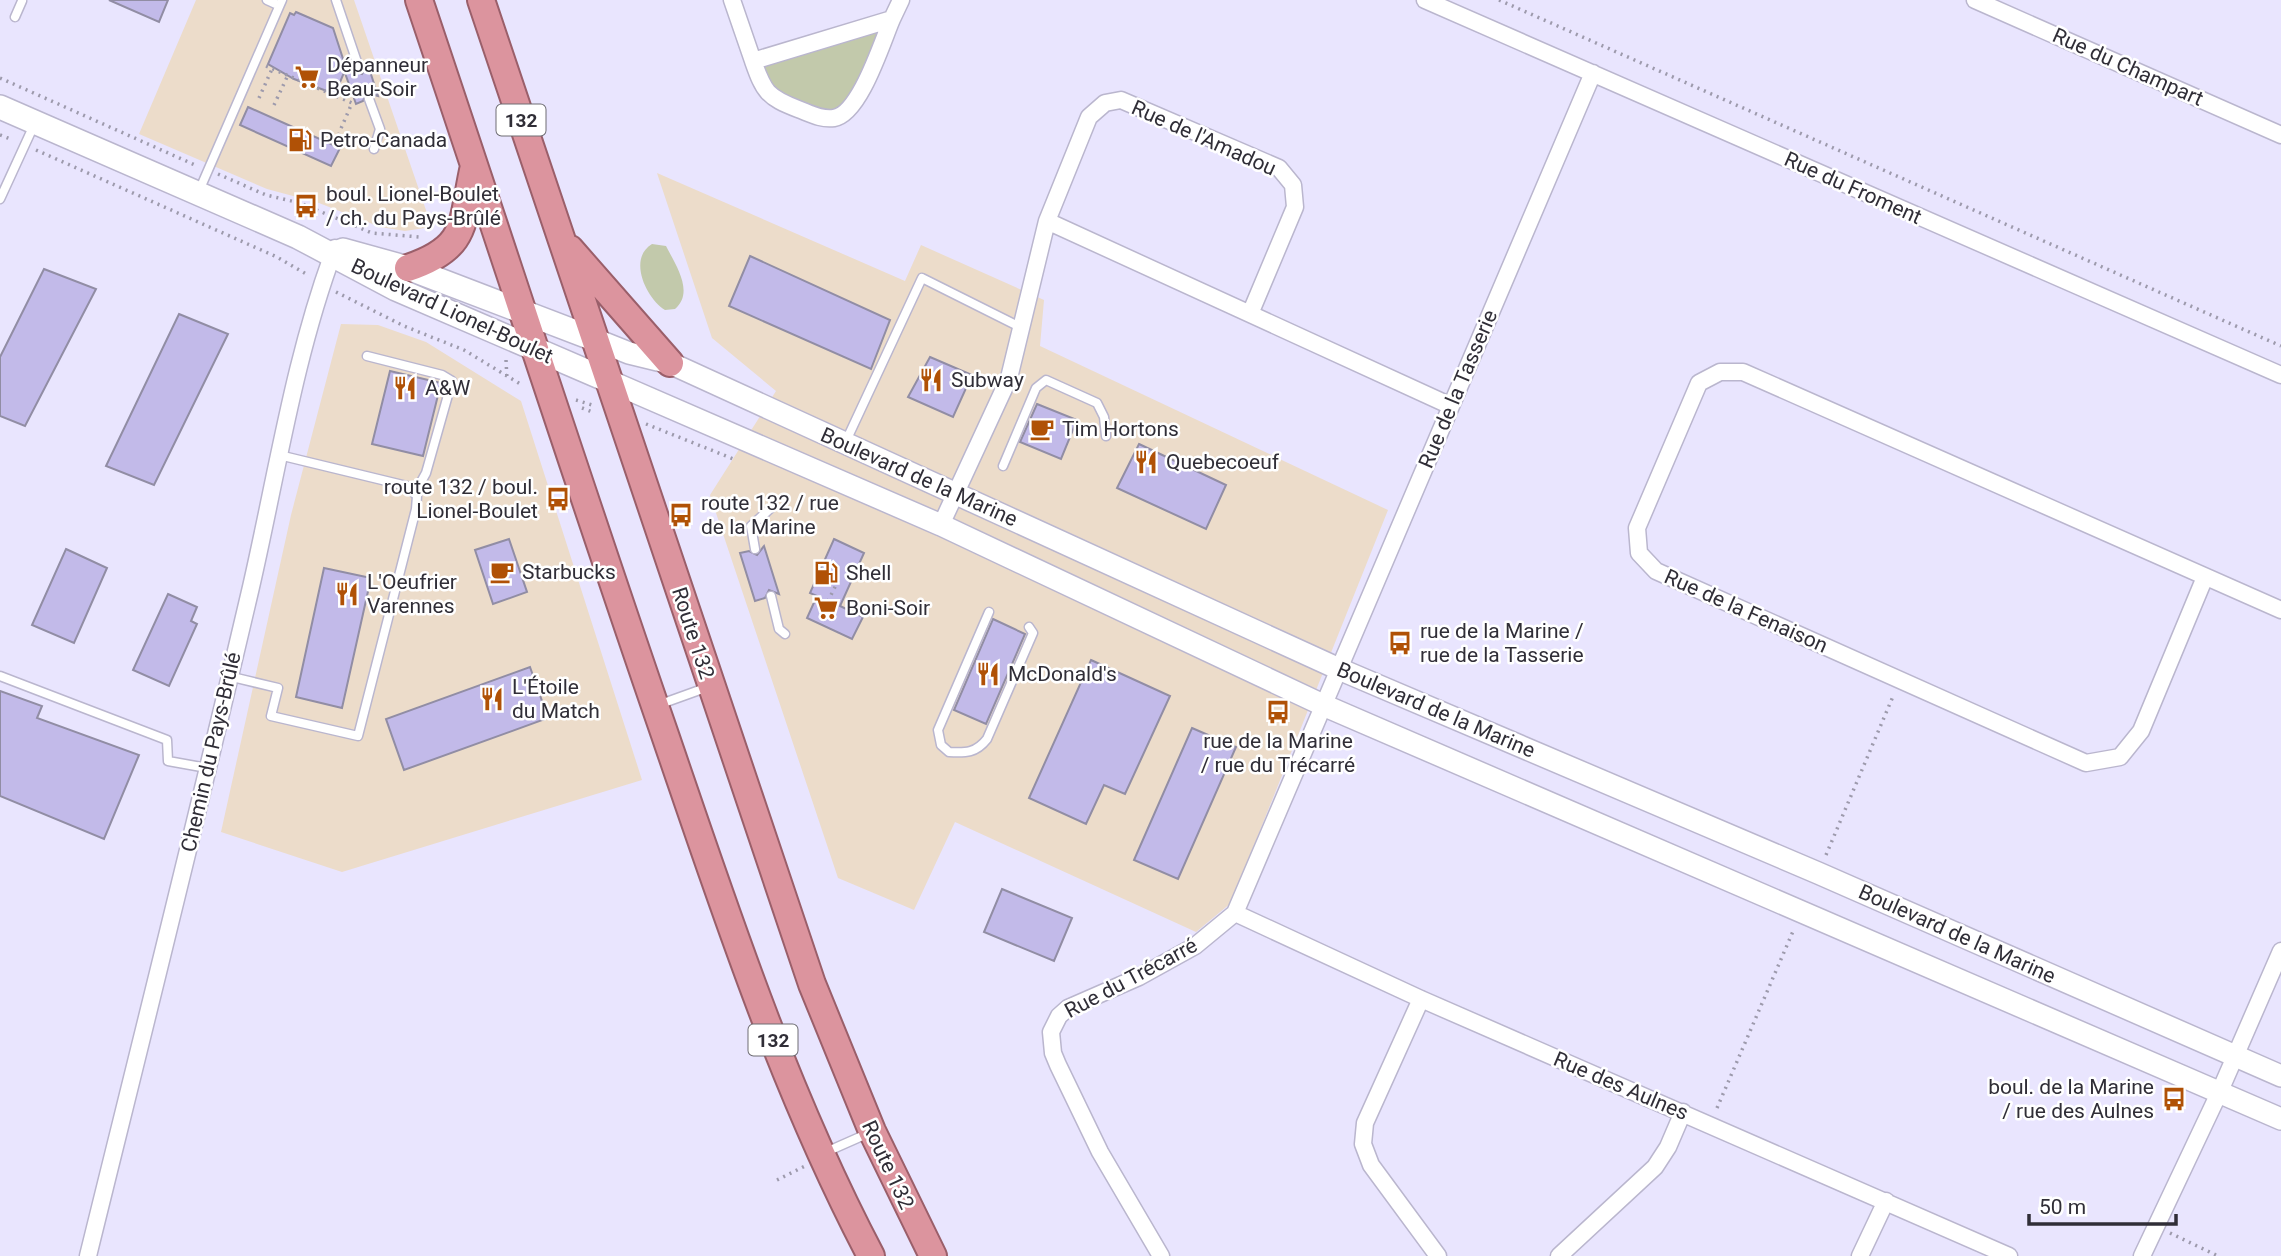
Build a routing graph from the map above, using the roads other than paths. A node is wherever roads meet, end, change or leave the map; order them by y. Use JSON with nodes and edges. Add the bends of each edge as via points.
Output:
{"nodes":[{"id":1,"x":267,"y":0,"type":"edge"},
{"id":2,"x":337,"y":0,"type":"edge"},
{"id":3,"x":419,"y":0,"type":"edge"},
{"id":4,"x":481,"y":0,"type":"edge"},
{"id":5,"x":732,"y":0,"type":"edge"},
{"id":6,"x":901,"y":0,"type":"edge"},
{"id":7,"x":1425,"y":0,"type":"edge"},
{"id":8,"x":1975,"y":0,"type":"edge"},
{"id":9,"x":22,"y":1,"type":"edge"},
{"id":10,"x":280,"y":2,"type":"edge"},
{"id":11,"x":15,"y":17,"type":"dead end"},
{"id":12,"x":892,"y":19,"type":"junction"},
{"id":13,"x":753,"y":61,"type":"junction"},
{"id":14,"x":359,"y":68,"type":"dead end"},
{"id":15,"x":1593,"y":74,"type":"junction"},
{"id":16,"x":369,"y":99,"type":"dead end"},
{"id":17,"x":0,"y":107,"type":"edge"},
{"id":18,"x":35,"y":122,"type":"junction"},
{"id":19,"x":2281,"y":135,"type":"edge"},
{"id":20,"x":374,"y":149,"type":"dead end"},
{"id":21,"x":474,"y":166,"type":"junction"},
{"id":22,"x":197,"y":194,"type":"junction"},
{"id":23,"x":0,"y":199,"type":"edge"},
{"id":24,"x":1047,"y":222,"type":"junction"},
{"id":25,"x":562,"y":240,"type":"junction"},
{"id":26,"x":334,"y":251,"type":"junction"},
{"id":27,"x":408,"y":268,"type":"junction"},
{"id":28,"x":523,"y":312,"type":"junction"},
{"id":29,"x":1250,"y":314,"type":"junction"},
{"id":30,"x":1022,"y":328,"type":"junction"},
{"id":31,"x":594,"y":339,"type":"junction"},
{"id":32,"x":536,"y":351,"type":"junction"},
{"id":33,"x":367,"y":356,"type":"dead end"},
{"id":34,"x":670,"y":363,"type":"junction"},
{"id":35,"x":2281,"y":375,"type":"edge"},
{"id":36,"x":607,"y":380,"type":"junction"},
{"id":37,"x":1451,"y":406,"type":"junction"},
{"id":38,"x":1106,"y":436,"type":"dead end"},
{"id":39,"x":845,"y":443,"type":"junction"},
{"id":40,"x":279,"y":455,"type":"junction"},
{"id":41,"x":1003,"y":466,"type":"dead end"},
{"id":42,"x":955,"y":492,"type":"junction"},
{"id":43,"x":415,"y":493,"type":"junction"},
{"id":44,"x":772,"y":508,"type":"dead end"},
{"id":45,"x":941,"y":525,"type":"junction"},
{"id":46,"x":755,"y":549,"type":"dead end"},
{"id":47,"x":2204,"y":577,"type":"junction"},
{"id":48,"x":771,"y":596,"type":"dead end"},
{"id":49,"x":2281,"y":610,"type":"edge"},
{"id":50,"x":989,"y":612,"type":"dead end"},
{"id":51,"x":1029,"y":628,"type":"dead end"},
{"id":52,"x":785,"y":634,"type":"dead end"},
{"id":53,"x":1339,"y":669,"type":"junction"},
{"id":54,"x":0,"y":676,"type":"edge"},
{"id":55,"x":228,"y":676,"type":"junction"},
{"id":56,"x":711,"y":686,"type":"junction"},
{"id":57,"x":1323,"y":705,"type":"junction"},
{"id":58,"x":655,"y":706,"type":"junction"},
{"id":59,"x":207,"y":768,"type":"junction"},
{"id":60,"x":1235,"y":913,"type":"junction"},
{"id":61,"x":2281,"y":951,"type":"edge"},
{"id":62,"x":1421,"y":999,"type":"junction"},
{"id":63,"x":2236,"y":1056,"type":"junction"},
{"id":64,"x":2281,"y":1076,"type":"edge"},
{"id":65,"x":2220,"y":1091,"type":"junction"},
{"id":66,"x":1683,"y":1112,"type":"junction"},
{"id":67,"x":2281,"y":1119,"type":"edge"},
{"id":68,"x":872,"y":1131,"type":"junction"},
{"id":69,"x":821,"y":1154,"type":"junction"},
{"id":70,"x":1886,"y":1201,"type":"junction"},
{"id":71,"x":88,"y":1256,"type":"edge"},
{"id":72,"x":871,"y":1256,"type":"edge"},
{"id":73,"x":933,"y":1256,"type":"edge"},
{"id":74,"x":1161,"y":1256,"type":"edge"},
{"id":75,"x":1438,"y":1256,"type":"edge"},
{"id":76,"x":1559,"y":1256,"type":"edge"},
{"id":77,"x":1860,"y":1256,"type":"edge"},
{"id":78,"x":2009,"y":1256,"type":"edge"},
{"id":79,"x":2142,"y":1256,"type":"edge"}],
"edges":[{"from":1,"to":10,"type":"lane"},
{"from":2,"to":14,"type":"lane"},
{"from":3,"to":21,"type":"highway","number":"132"},
{"from":4,"to":25,"type":"highway","name":"Route 132","number":"132"},
{"from":5,"to":13,"type":"street"},
{"from":6,"to":12,"type":"street"},
{"from":7,"to":15,"type":"street","name":"Rue du Froment"},
{"from":8,"to":19,"type":"street","name":"Rue du Champart"},
{"from":9,"to":11,"type":"lane"},
{"from":10,"to":22,"type":"lane"},
{"from":12,"to":13,"type":"street"},
{"from":12,"to":13,"type":"street","via":[[856,100],[838,117],[823,118],[776,101],[763,89]]},
{"from":15,"to":35,"type":"street","name":"Rue du Froment"},
{"from":15,"to":37,"type":"street","name":"Rue de la Tasserie"},
{"from":16,"to":20,"type":"lane","via":[[380,129]]},
{"from":17,"to":18,"type":"main road","name":"Boulevard Lionel-Boulet"},
{"from":18,"to":22,"type":"main road","name":"Boulevard Lionel-Boulet"},
{"from":18,"to":23,"type":"lane"},
{"from":21,"to":27,"type":"highway","via":[[454,242],[435,259]]},
{"from":21,"to":28,"type":"highway","number":"132"},
{"from":22,"to":26,"type":"main road","name":"Boulevard Lionel-Boulet"},
{"from":24,"to":29,"type":"street"},
{"from":24,"to":29,"type":"street","name":"Rue de l'Amadou","via":[[1089,117],[1105,103],[1121,100],[1279,168],[1293,185],[1296,207]]},
{"from":24,"to":30,"type":"street","name":"Rue de l'Amadou"},
{"from":25,"to":31,"type":"highway","name":"Route 132","number":"132"},
{"from":25,"to":34,"type":"highway"},
{"from":26,"to":27,"type":"main road","name":"Boulevard Lionel-Boulet"},
{"from":26,"to":32,"type":"main road","name":"Boulevard Lionel-Boulet","via":[[396,289]]},
{"from":26,"to":40,"type":"street","name":"Chemin du Pays-Brûlé","via":[[315,306]]},
{"from":27,"to":28,"type":"main road","name":"Boulevard Lionel-Boulet"},
{"from":28,"to":31,"type":"main road","name":"Boulevard Lionel-Boulet"},
{"from":28,"to":32,"type":"highway","number":"132"},
{"from":29,"to":37,"type":"street"},
{"from":30,"to":39,"type":"lane","via":[[922,278]]},
{"from":30,"to":42,"type":"street","name":"Rue de l'Amadou","via":[[1009,378]]},
{"from":31,"to":34,"type":"street","name":"Boulevard de la Marine"},
{"from":31,"to":36,"type":"highway","name":"Route 132","number":"132"},
{"from":32,"to":36,"type":"main road","name":"Boulevard Lionel-Boulet"},
{"from":32,"to":58,"type":"highway","number":"132"},
{"from":33,"to":43,"type":"lane","via":[[452,381],[426,473]]},
{"from":34,"to":39,"type":"street","name":"Boulevard de la Marine"},
{"from":36,"to":45,"type":"street","name":"Boulevard de la Marine"},
{"from":36,"to":56,"type":"highway","name":"Route 132","number":"132"},
{"from":37,"to":53,"type":"street","name":"Rue de la Tasserie"},
{"from":38,"to":41,"type":"lane","via":[[1097,403],[1046,380],[1036,388]]},
{"from":39,"to":42,"type":"street","name":"Boulevard de la Marine"},
{"from":40,"to":43,"type":"lane","via":[[407,486]]},
{"from":40,"to":55,"type":"street","name":"Chemin du Pays-Brûlé"},
{"from":42,"to":45,"type":"street","name":"Rue de l'Amadou"},
{"from":42,"to":53,"type":"street","name":"Boulevard de la Marine"},
{"from":43,"to":55,"type":"lane","via":[[416,509],[358,736],[271,716],[278,688]]},
{"from":44,"to":46,"type":"lane","via":[[751,526]]},
{"from":45,"to":57,"type":"street","name":"Boulevard de la Marine"},
{"from":47,"to":47,"type":"street","name":"Rue de la Fenaison","via":[[1743,372],[1720,372],[1699,383],[1637,528],[1639,553],[1656,571],[2086,763],[2120,757],[2141,731]]},
{"from":47,"to":49,"type":"street","name":"Rue de la Fenaison"},
{"from":48,"to":52,"type":"lane","via":[[779,629]]},
{"from":50,"to":51,"type":"lane","via":[[938,730],[941,745],[949,752],[968,753],[987,739],[1033,633]]},
{"from":53,"to":57,"type":"street","name":"Rue de la Tasserie"},
{"from":53,"to":63,"type":"street","name":"Boulevard de la Marine"},
{"from":54,"to":59,"type":"lane","via":[[167,740],[168,761]]},
{"from":55,"to":59,"type":"street","name":"Chemin du Pays-Brûlé"},
{"from":56,"to":58,"type":"lane"},
{"from":56,"to":68,"type":"highway","name":"Route 132","number":"132","via":[[811,984]]},
{"from":57,"to":60,"type":"street","name":"Rue du Trécarré"},
{"from":57,"to":65,"type":"street","name":"Boulevard de la Marine"},
{"from":58,"to":69,"type":"highway","number":"132","via":[[762,1012]]},
{"from":59,"to":71,"type":"street","name":"Chemin du Pays-Brûlé"},
{"from":60,"to":62,"type":"street","name":"Rue des Aulnes"},
{"from":60,"to":74,"type":"street","name":"Rue du Trécarré","via":[[1195,946],[1068,1008],[1051,1032],[1058,1065],[1100,1152]]},
{"from":61,"to":63,"type":"street"},
{"from":62,"to":66,"type":"street","name":"Rue des Aulnes"},
{"from":62,"to":75,"type":"street","via":[[1365,1123],[1363,1144],[1371,1165]]},
{"from":63,"to":64,"type":"street","name":"Boulevard de la Marine"},
{"from":63,"to":65,"type":"street"},
{"from":65,"to":67,"type":"street","name":"Boulevard de la Marine"},
{"from":65,"to":79,"type":"street"},
{"from":66,"to":70,"type":"street","name":"Rue des Aulnes"},
{"from":66,"to":76,"type":"street","via":[[1655,1167]]},
{"from":68,"to":69,"type":"lane"},
{"from":68,"to":73,"type":"highway","name":"Route 132","number":"132"},
{"from":69,"to":72,"type":"highway","number":"132"},
{"from":70,"to":77,"type":"street"},
{"from":70,"to":78,"type":"street","name":"Rue des Aulnes"}]}
